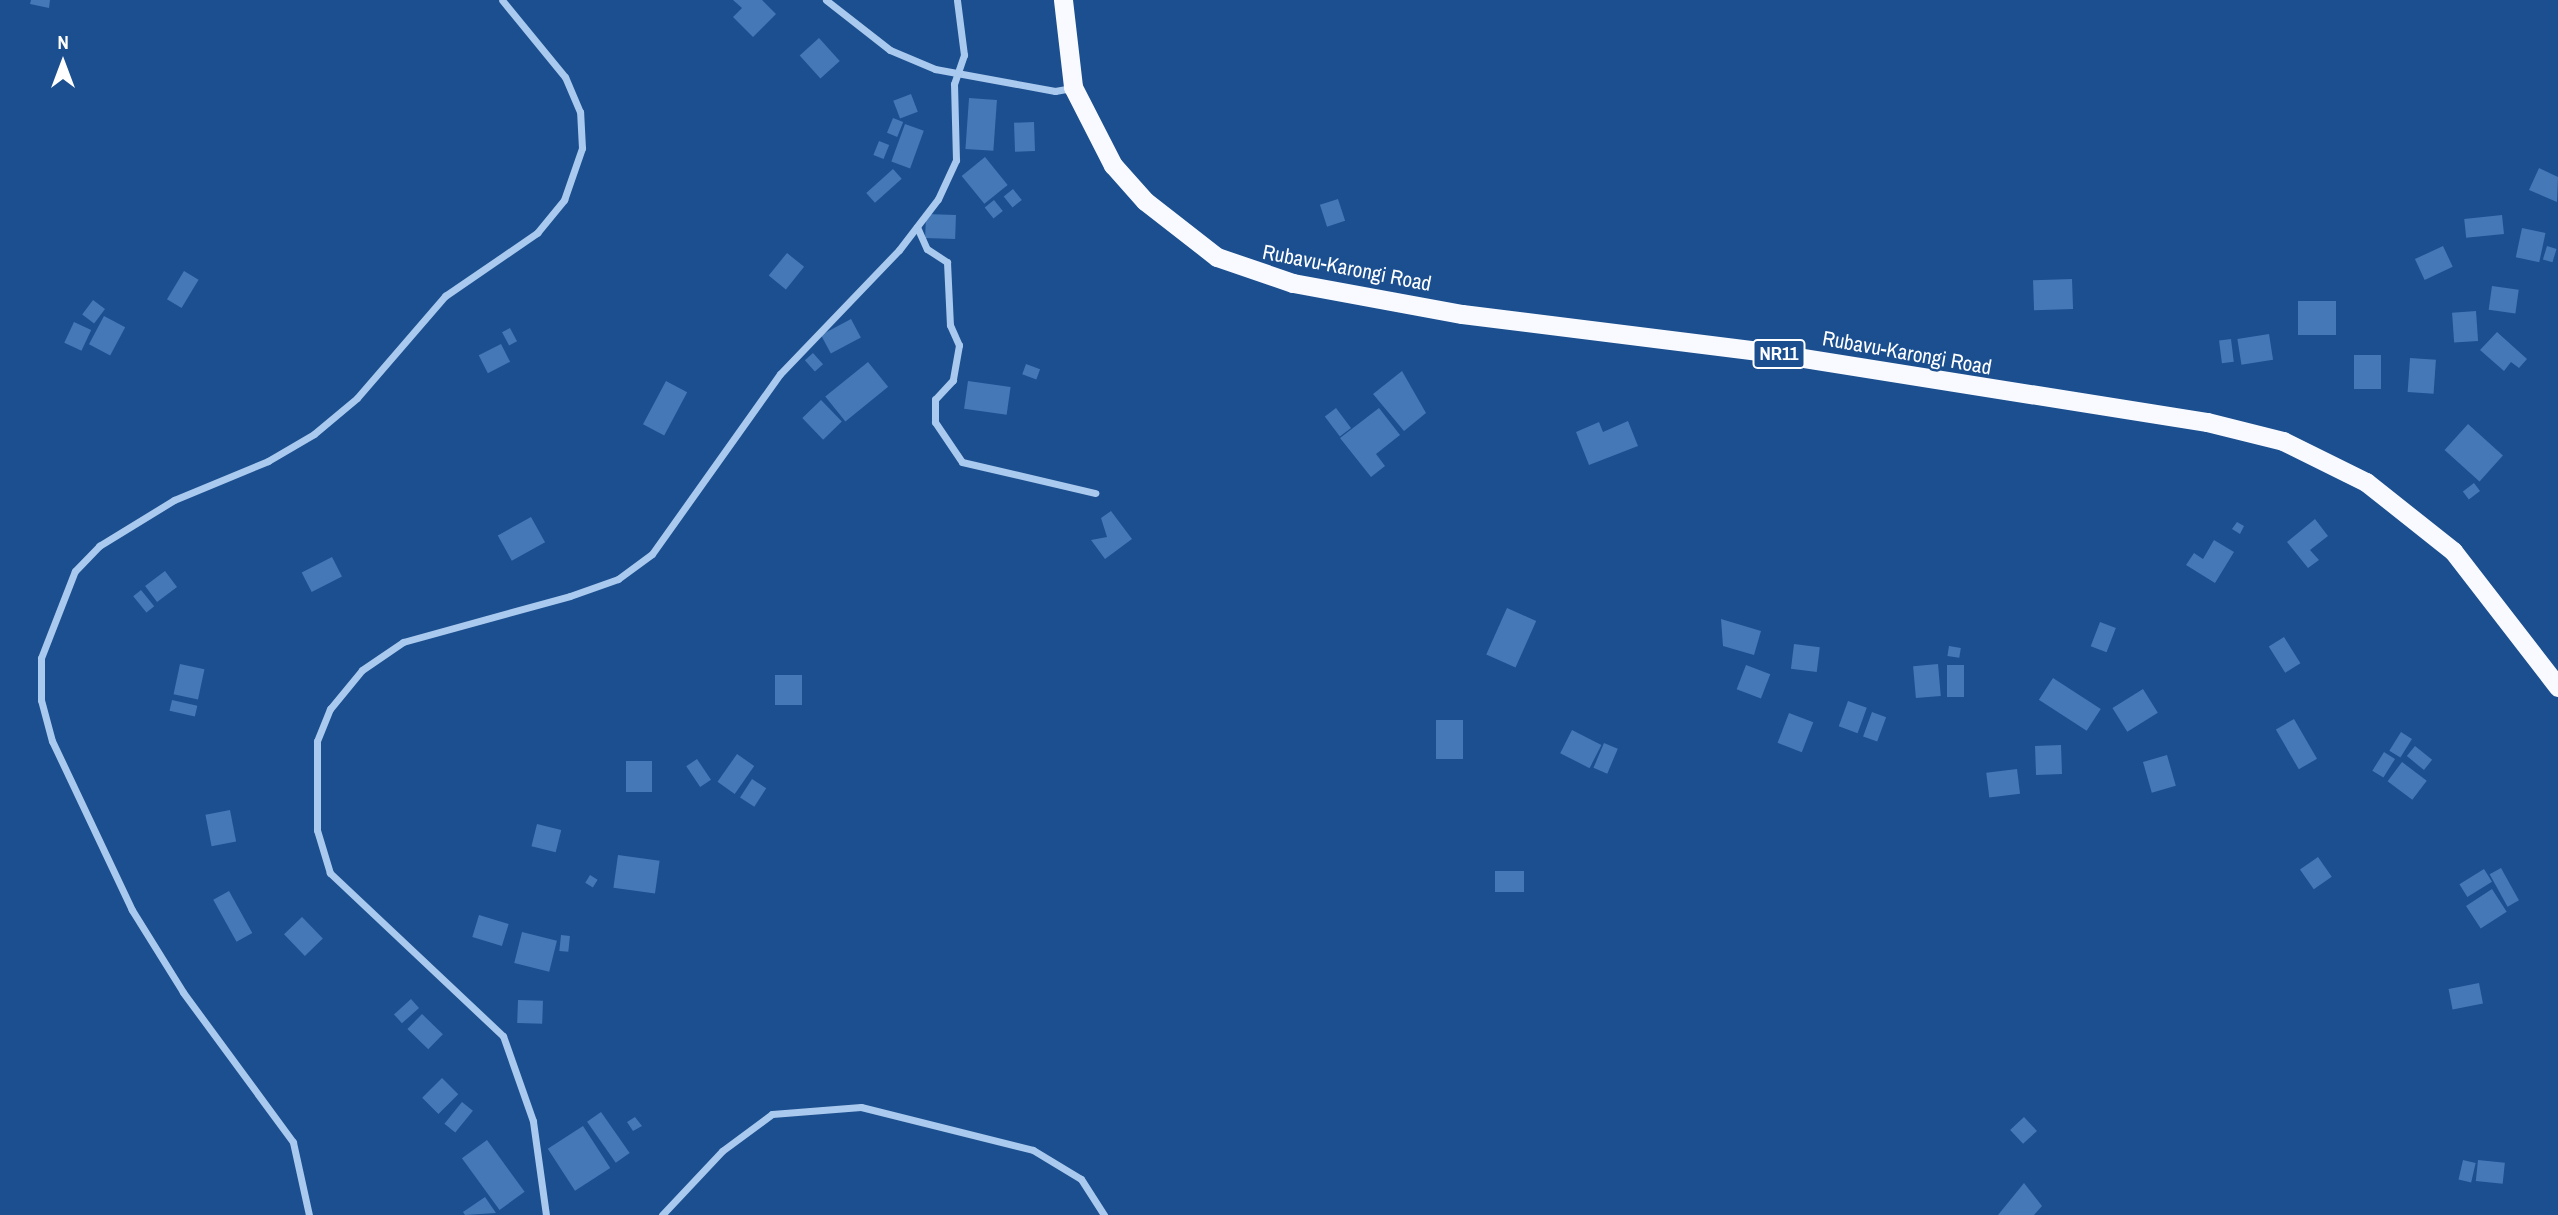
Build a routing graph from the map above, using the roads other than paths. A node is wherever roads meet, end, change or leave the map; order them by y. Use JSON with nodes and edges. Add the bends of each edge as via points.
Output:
{"nodes":[{"id":1,"x":502,"y":0,"type":"edge"},
{"id":2,"x":826,"y":0,"type":"edge"},
{"id":3,"x":957,"y":0,"type":"edge"},
{"id":4,"x":1063,"y":0,"type":"edge"},
{"id":5,"x":957,"y":72,"type":"junction"},
{"id":6,"x":1073,"y":88,"type":"junction"},
{"id":7,"x":917,"y":227,"type":"junction"},
{"id":8,"x":1094,"y":492,"type":"dead end"},
{"id":9,"x":2558,"y":687,"type":"edge"},
{"id":10,"x":309,"y":1215,"type":"edge"},
{"id":11,"x":546,"y":1215,"type":"edge"},
{"id":12,"x":662,"y":1215,"type":"edge"},
{"id":13,"x":1104,"y":1215,"type":"edge"}],
"edges":[{"from":1,"to":10,"type":"street","via":[[565,77],[580,112],[582,148],[564,200],[537,233],[445,296],[357,398],[314,434],[268,461],[174,500],[99,547],[75,571],[41,658],[41,700],[52,741],[99,840],[183,992],[293,1142]]},
{"from":2,"to":5,"type":"street","via":[[890,50]]},
{"from":3,"to":5,"type":"street","via":[[964,35]]},
{"from":4,"to":6,"type":"highway","name":"Rubavu-Karongi Road","number":"NR11"},
{"from":5,"to":6,"type":"street","via":[[1055,91]]},
{"from":5,"to":7,"type":"street","via":[[956,160]]},
{"from":6,"to":9,"type":"highway","name":"Rubavu-Karongi Road","number":"NR11","via":[[1113,165],[1145,201],[1217,257],[1256,274],[1462,314],[1660,335],[2207,422],[2283,441],[2365,482],[2453,551]]},
{"from":7,"to":8,"type":"street","via":[[927,248],[947,262],[950,325],[959,345],[953,380],[935,400],[935,422],[962,462]]},
{"from":7,"to":11,"type":"street","via":[[780,374],[652,554],[618,579],[570,596],[403,642],[362,670],[330,709],[317,741],[317,830],[330,873],[503,1036],[533,1121]]},
{"from":12,"to":13,"type":"street","via":[[722,1151],[772,1114],[861,1107],[1032,1150],[1081,1179]]}]}
